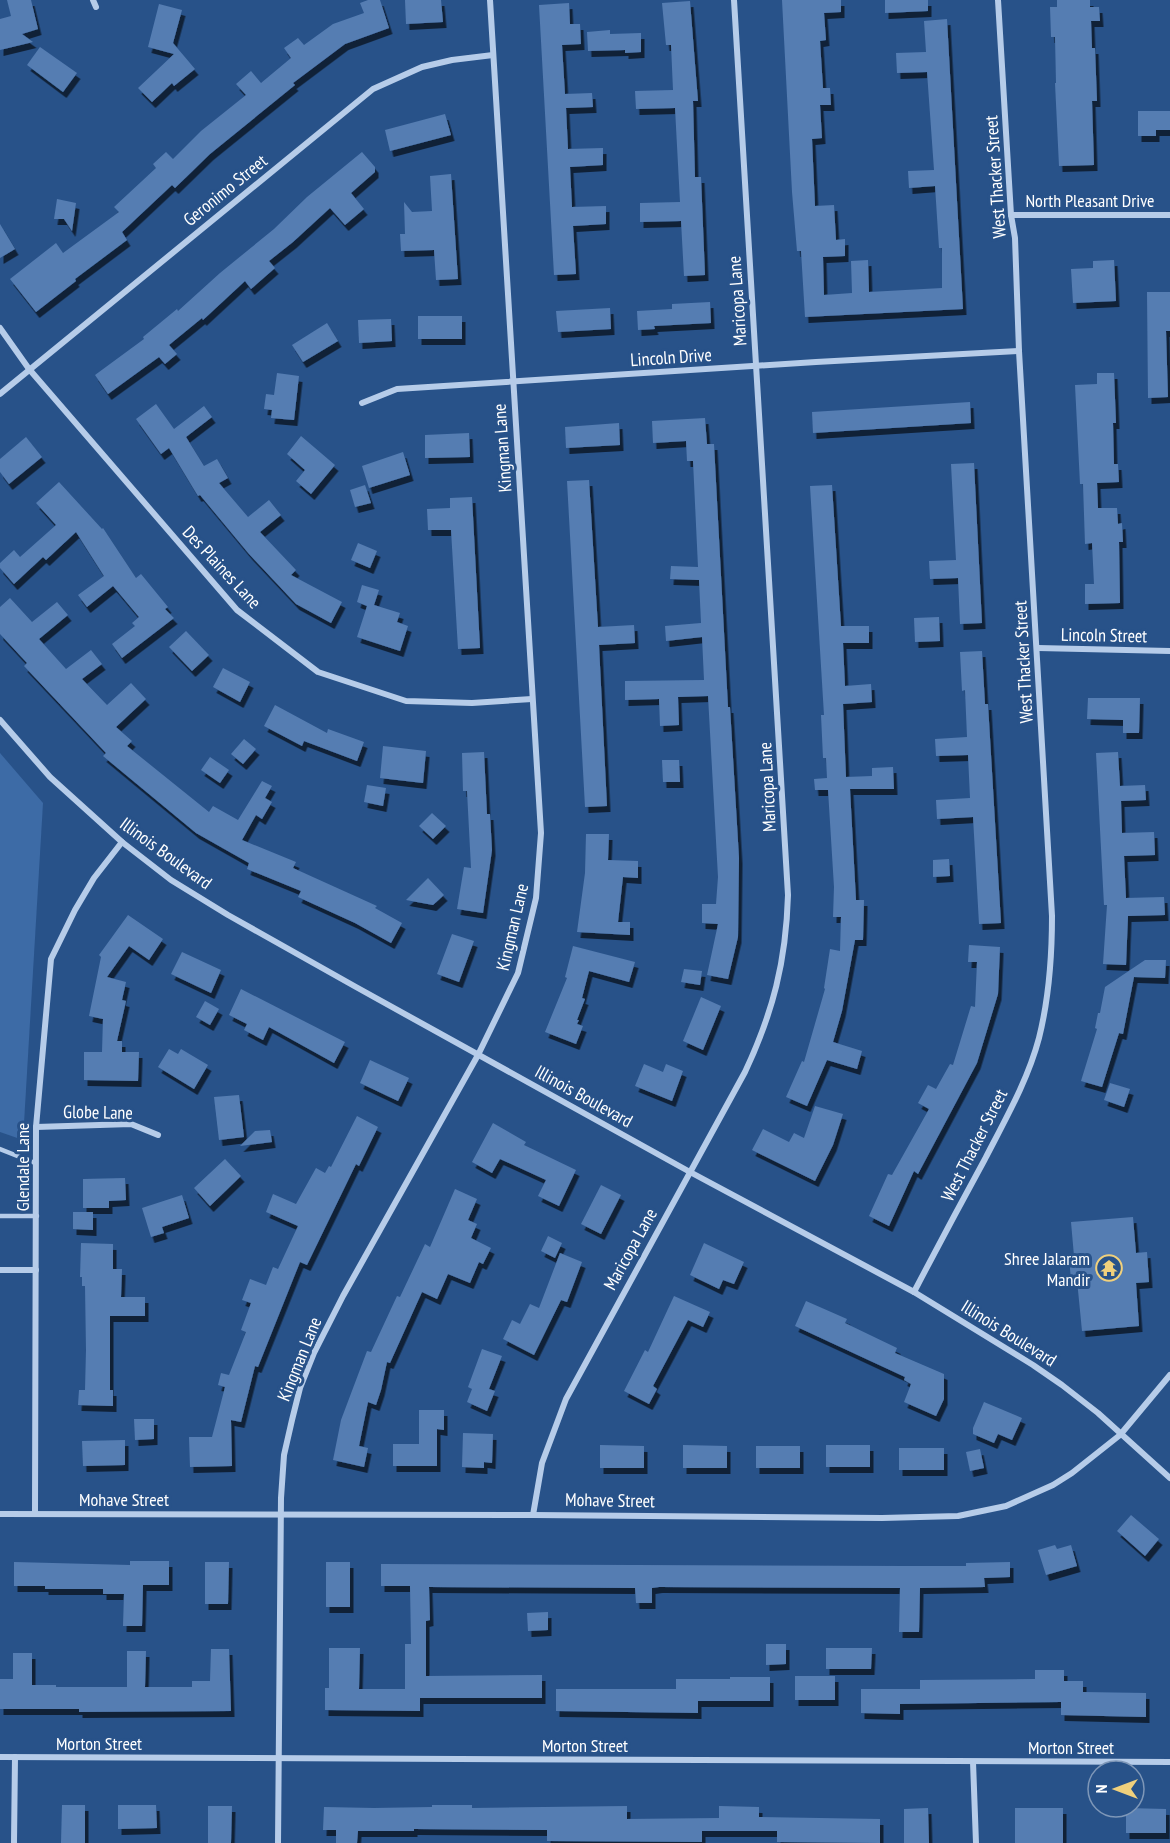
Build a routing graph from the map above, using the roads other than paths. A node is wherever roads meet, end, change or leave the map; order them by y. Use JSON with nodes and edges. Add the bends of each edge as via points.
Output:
{"nodes":[{"id":1,"x":490,"y":0,"type":"edge"},
{"id":2,"x":734,"y":0,"type":"edge"},
{"id":3,"x":998,"y":0,"type":"edge"},
{"id":4,"x":493,"y":55,"type":"junction"},
{"id":5,"x":1011,"y":215,"type":"junction"},
{"id":6,"x":1170,"y":215,"type":"edge"},
{"id":7,"x":0,"y":328,"type":"edge"},
{"id":8,"x":1019,"y":351,"type":"junction"},
{"id":9,"x":757,"y":366,"type":"junction"},
{"id":10,"x":29,"y":369,"type":"junction"},
{"id":11,"x":513,"y":381,"type":"junction"},
{"id":12,"x":0,"y":394,"type":"edge"},
{"id":13,"x":363,"y":403,"type":"dead end"},
{"id":14,"x":1038,"y":648,"type":"junction"},
{"id":15,"x":1170,"y":651,"type":"edge"},
{"id":16,"x":532,"y":699,"type":"junction"},
{"id":17,"x":0,"y":720,"type":"edge"},
{"id":18,"x":122,"y":842,"type":"junction"},
{"id":19,"x":478,"y":1055,"type":"junction"},
{"id":20,"x":36,"y":1127,"type":"junction"},
{"id":21,"x":158,"y":1135,"type":"dead end"},
{"id":22,"x":0,"y":1149,"type":"edge"},
{"id":23,"x":35,"y":1163,"type":"junction"},
{"id":24,"x":690,"y":1172,"type":"junction"},
{"id":25,"x":0,"y":1216,"type":"edge"},
{"id":26,"x":37,"y":1216,"type":"junction"},
{"id":27,"x":0,"y":1270,"type":"edge"},
{"id":28,"x":36,"y":1270,"type":"junction"},
{"id":29,"x":914,"y":1292,"type":"junction"},
{"id":30,"x":1170,"y":1375,"type":"edge"},
{"id":31,"x":1120,"y":1435,"type":"junction"},
{"id":32,"x":1170,"y":1478,"type":"edge"},
{"id":33,"x":0,"y":1514,"type":"edge"},
{"id":34,"x":35,"y":1514,"type":"junction"},
{"id":35,"x":280,"y":1515,"type":"junction"},
{"id":36,"x":533,"y":1515,"type":"junction"},
{"id":37,"x":0,"y":1757,"type":"edge"},
{"id":38,"x":15,"y":1757,"type":"junction"},
{"id":39,"x":278,"y":1758,"type":"junction"},
{"id":40,"x":973,"y":1762,"type":"junction"},
{"id":41,"x":1170,"y":1762,"type":"edge"},
{"id":42,"x":15,"y":1843,"type":"edge"},
{"id":43,"x":278,"y":1843,"type":"edge"},
{"id":44,"x":976,"y":1843,"type":"edge"}],
"edges":[{"from":1,"to":4,"type":"street","name":"Kingman Lane"},
{"from":2,"to":9,"type":"street","name":"Maricopa Lane"},
{"from":3,"to":5,"type":"street","name":"West Thacker Street"},
{"from":4,"to":10,"type":"street","name":"Geronimo Street","via":[[422,67],[373,89]]},
{"from":4,"to":11,"type":"street","name":"Kingman Lane"},
{"from":5,"to":6,"type":"street","name":"North Pleasant Drive"},
{"from":5,"to":8,"type":"street","name":"West Thacker Street"},
{"from":7,"to":10,"type":"street","name":"Des Plaines Lane"},
{"from":8,"to":9,"type":"street","name":"Lincoln Drive"},
{"from":8,"to":14,"type":"street","name":"West Thacker Street"},
{"from":9,"to":11,"type":"street","name":"Lincoln Drive"},
{"from":9,"to":24,"type":"street","name":"Maricopa Lane","via":[[787,927],[780,975],[756,1048]]},
{"from":10,"to":12,"type":"street","name":"Geronimo Street"},
{"from":10,"to":16,"type":"street","name":"Des Plaines Lane","via":[[237,610],[318,672],[406,701],[472,703]]},
{"from":11,"to":13,"type":"street","name":"Lincoln Drive","via":[[396,389]]},
{"from":11,"to":16,"type":"street","name":"Kingman Lane"},
{"from":14,"to":15,"type":"street","name":"Lincoln Street"},
{"from":14,"to":29,"type":"street","name":"West Thacker Street","via":[[1052,916],[1046,1007],[1031,1063],[1006,1118]]},
{"from":16,"to":19,"type":"street","name":"Kingman Lane","via":[[541,833],[536,898],[518,973]]},
{"from":17,"to":18,"type":"street","name":"Illinois Boulevard","via":[[50,777]]},
{"from":18,"to":19,"type":"street","name":"Illinois Boulevard","via":[[171,880],[228,915]]},
{"from":18,"to":20,"type":"street","name":"Glendale Lane","via":[[79,902],[51,959]]},
{"from":19,"to":24,"type":"street","name":"Illinois Boulevard"},
{"from":19,"to":35,"type":"street","name":"Kingman Lane","via":[[314,1353],[300,1388],[287,1443]]},
{"from":20,"to":21,"type":"street","name":"Globe Lane","via":[[131,1124]]},
{"from":20,"to":23,"type":"street","name":"Glendale Lane"},
{"from":22,"to":23,"type":"lane"},
{"from":23,"to":26,"type":"street","name":"Glendale Lane"},
{"from":24,"to":29,"type":"street","name":"Illinois Boulevard"},
{"from":24,"to":36,"type":"street","name":"Maricopa Lane","via":[[566,1399],[542,1463]]},
{"from":25,"to":26,"type":"lane"},
{"from":26,"to":28,"type":"street","name":"Glendale Lane"},
{"from":27,"to":28,"type":"street"},
{"from":28,"to":34,"type":"street","name":"Glendale Lane"},
{"from":29,"to":31,"type":"street","name":"Illinois Boulevard","via":[[1040,1370],[1098,1413]]},
{"from":30,"to":31,"type":"street","name":"Mohave Street"},
{"from":31,"to":32,"type":"street","name":"Illinois Boulevard"},
{"from":31,"to":36,"type":"street","name":"Mohave Street","via":[[1053,1485],[1006,1506],[958,1516]]},
{"from":33,"to":34,"type":"street","name":"Mohave Street"},
{"from":34,"to":35,"type":"street","name":"Mohave Street"},
{"from":35,"to":36,"type":"street","name":"Mohave Street"},
{"from":35,"to":39,"type":"street","name":"Kingman Lane"},
{"from":37,"to":38,"type":"street","name":"Morton Street"},
{"from":38,"to":39,"type":"street","name":"Morton Street"},
{"from":38,"to":42,"type":"street"},
{"from":39,"to":40,"type":"street","name":"Morton Street"},
{"from":39,"to":43,"type":"street","name":"Kingman Lane"},
{"from":40,"to":41,"type":"street","name":"Morton Street"},
{"from":40,"to":44,"type":"street"}]}
